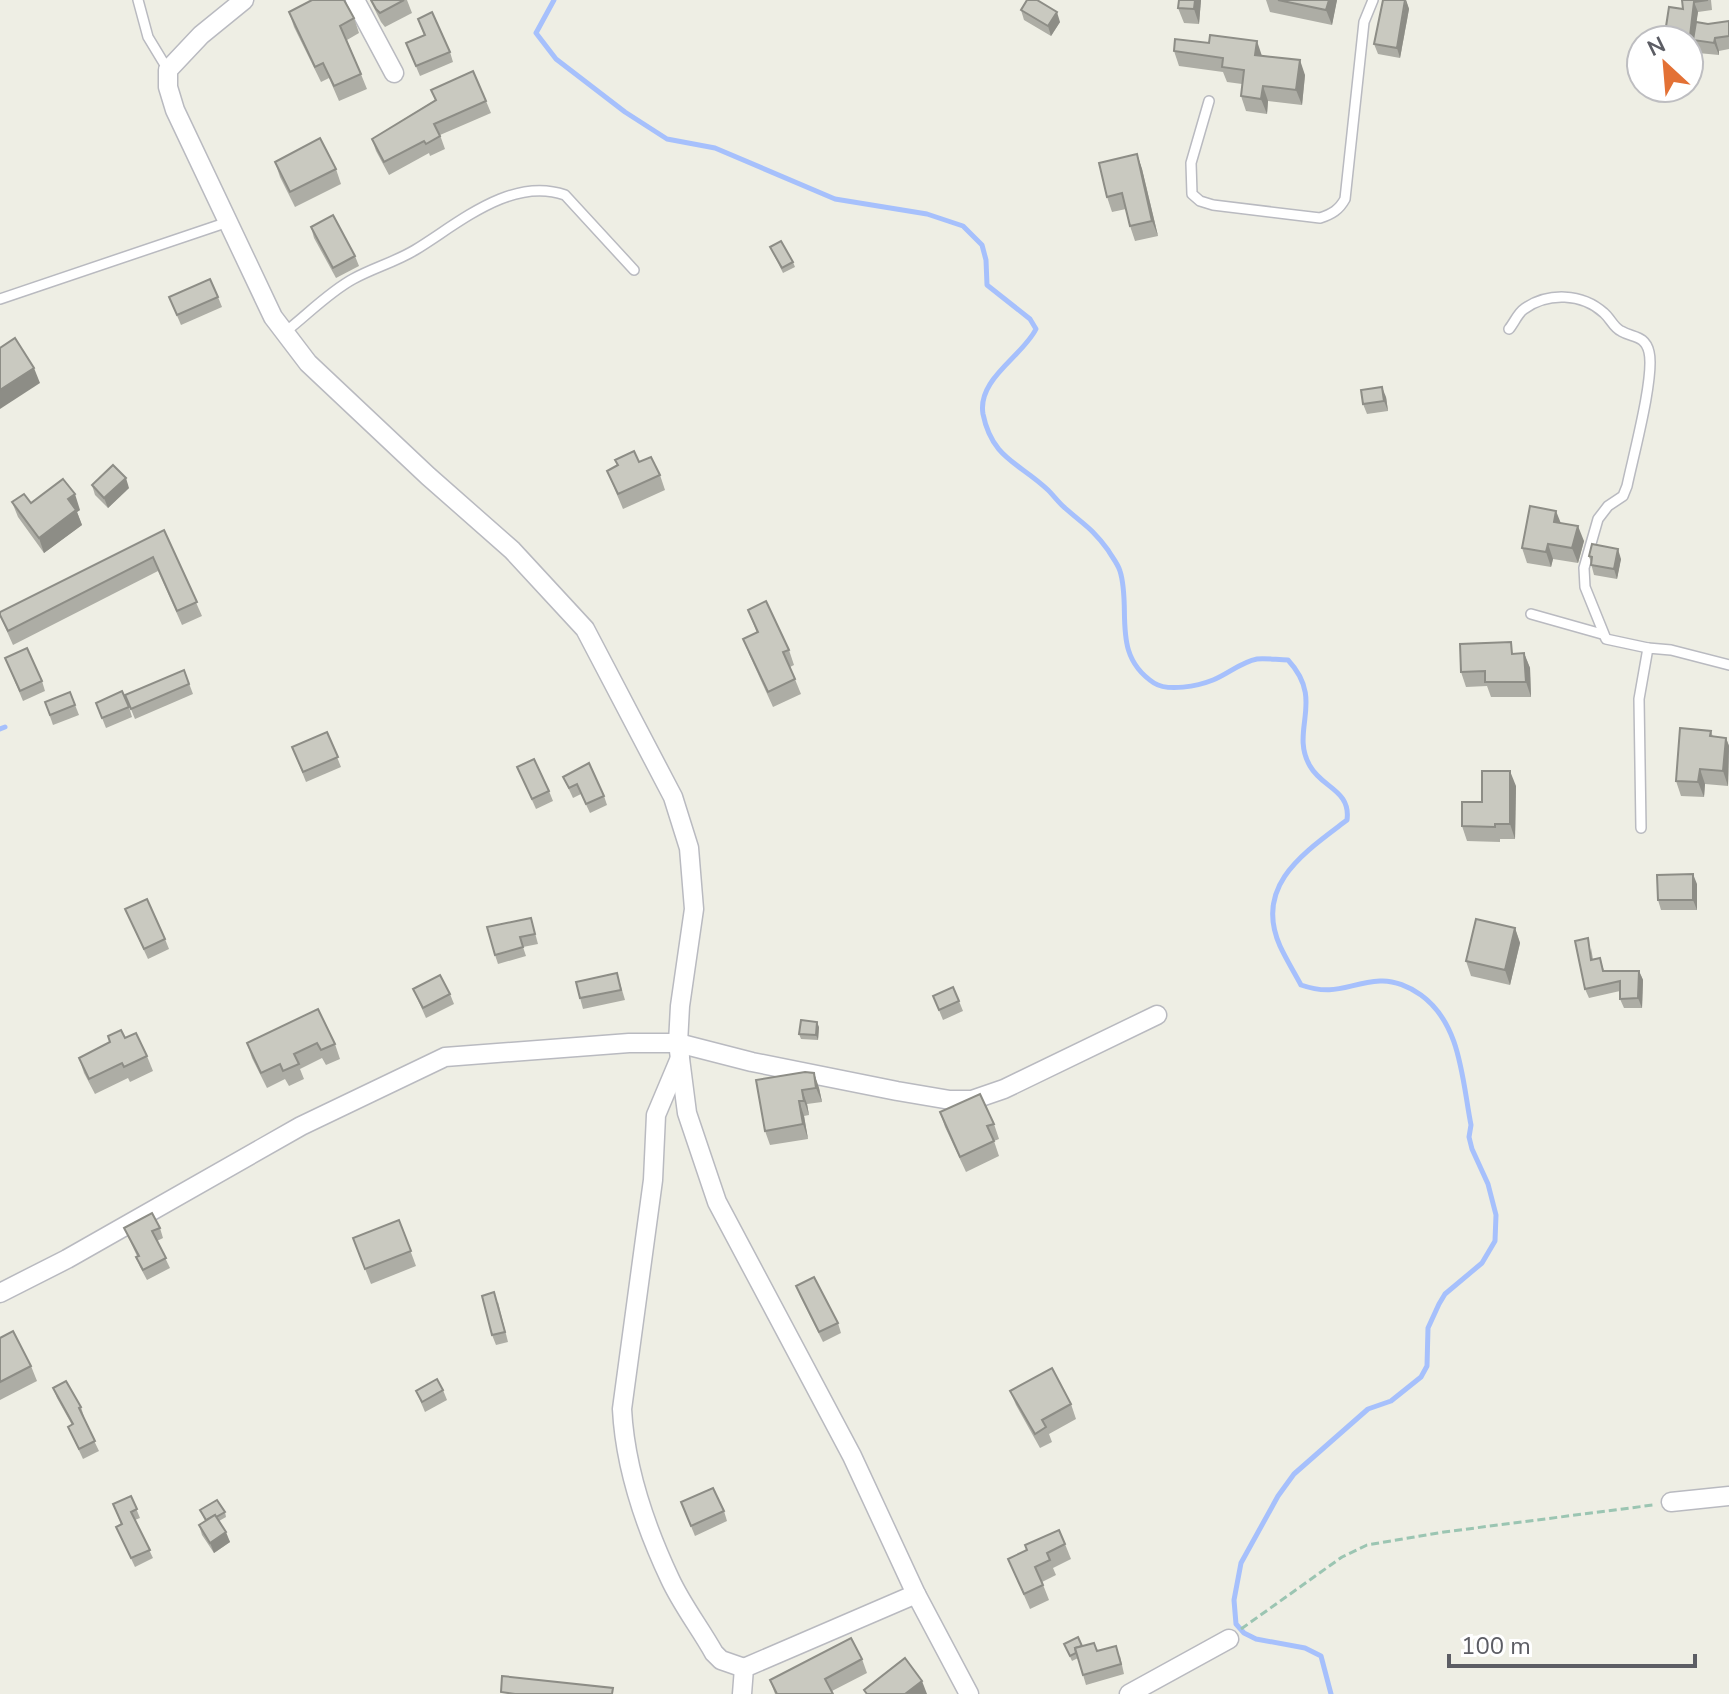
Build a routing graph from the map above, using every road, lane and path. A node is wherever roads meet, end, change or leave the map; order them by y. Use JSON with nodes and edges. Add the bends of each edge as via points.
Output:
{"nodes":[{"id":1,"x":138,"y":0,"type":"edge"},
{"id":2,"x":244,"y":0,"type":"edge"},
{"id":3,"x":355,"y":0,"type":"edge"},
{"id":4,"x":1373,"y":0,"type":"edge"},
{"id":5,"x":168,"y":70,"type":"junction"},
{"id":6,"x":394,"y":73,"type":"dead end"},
{"id":7,"x":1209,"y":101,"type":"dead end"},
{"id":8,"x":229,"y":221,"type":"junction"},
{"id":9,"x":634,"y":270,"type":"dead end"},
{"id":10,"x":0,"y":299,"type":"edge"},
{"id":11,"x":1509,"y":329,"type":"dead end"},
{"id":12,"x":285,"y":332,"type":"junction"},
{"id":13,"x":1531,"y":614,"type":"dead end"},
{"id":14,"x":1602,"y":634,"type":"junction"},
{"id":15,"x":1648,"y":648,"type":"junction"},
{"id":16,"x":1729,"y":665,"type":"edge"},
{"id":17,"x":1641,"y":828,"type":"dead end"},
{"id":18,"x":1157,"y":1015,"type":"dead end"},
{"id":19,"x":680,"y":1049,"type":"junction"},
{"id":20,"x":0,"y":1293,"type":"edge"},
{"id":21,"x":1729,"y":1496,"type":"edge"},
{"id":22,"x":1671,"y":1502,"type":"joint"},
{"id":23,"x":916,"y":1594,"type":"junction"},
{"id":24,"x":1229,"y":1639,"type":"joint"},
{"id":25,"x":744,"y":1668,"type":"junction"},
{"id":26,"x":742,"y":1694,"type":"edge"},
{"id":27,"x":969,"y":1694,"type":"edge"},
{"id":28,"x":1129,"y":1694,"type":"edge"}],
"edges":[{"from":1,"to":5,"type":"lane","via":[[148,37]]},
{"from":2,"to":5,"type":"street"},
{"from":3,"to":6,"type":"street"},
{"from":4,"to":7,"type":"lane","via":[[1364,22],[1345,199],[1331,214],[1320,218],[1213,205],[1192,194],[1191,163]]},
{"from":5,"to":8,"type":"street","via":[[175,110]]},
{"from":8,"to":10,"type":"lane"},
{"from":8,"to":12,"type":"street"},
{"from":9,"to":12,"type":"lane","via":[[565,195],[523,191],[473,212],[411,252],[350,280]]},
{"from":11,"to":14,"type":"lane","via":[[1522,310],[1565,296],[1586,300],[1614,327],[1646,344],[1650,370],[1627,486],[1598,519],[1584,568],[1585,587]]},
{"from":12,"to":19,"type":"street","via":[[308,363],[512,550],[585,629],[673,797],[689,848],[694,909],[680,1006]]},
{"from":13,"to":14,"type":"lane"},
{"from":14,"to":15,"type":"lane","via":[[1611,642]]},
{"from":15,"to":16,"type":"lane"},
{"from":15,"to":17,"type":"lane","via":[[1639,699]]},
{"from":18,"to":19,"type":"street","via":[[972,1100],[897,1091]]},
{"from":19,"to":20,"type":"street","via":[[629,1043],[445,1057],[301,1126]]},
{"from":19,"to":23,"type":"street","via":[[687,1113],[717,1202],[852,1456]]},
{"from":19,"to":25,"type":"street","via":[[656,1115],[623,1438],[670,1580],[714,1653]]},
{"from":21,"to":22,"type":"street"},
{"from":22,"to":24,"type":"path","via":[[1367,1545],[1342,1557]]},
{"from":23,"to":25,"type":"street"},
{"from":23,"to":27,"type":"street"},
{"from":24,"to":28,"type":"street"},
{"from":25,"to":26,"type":"street"}]}
